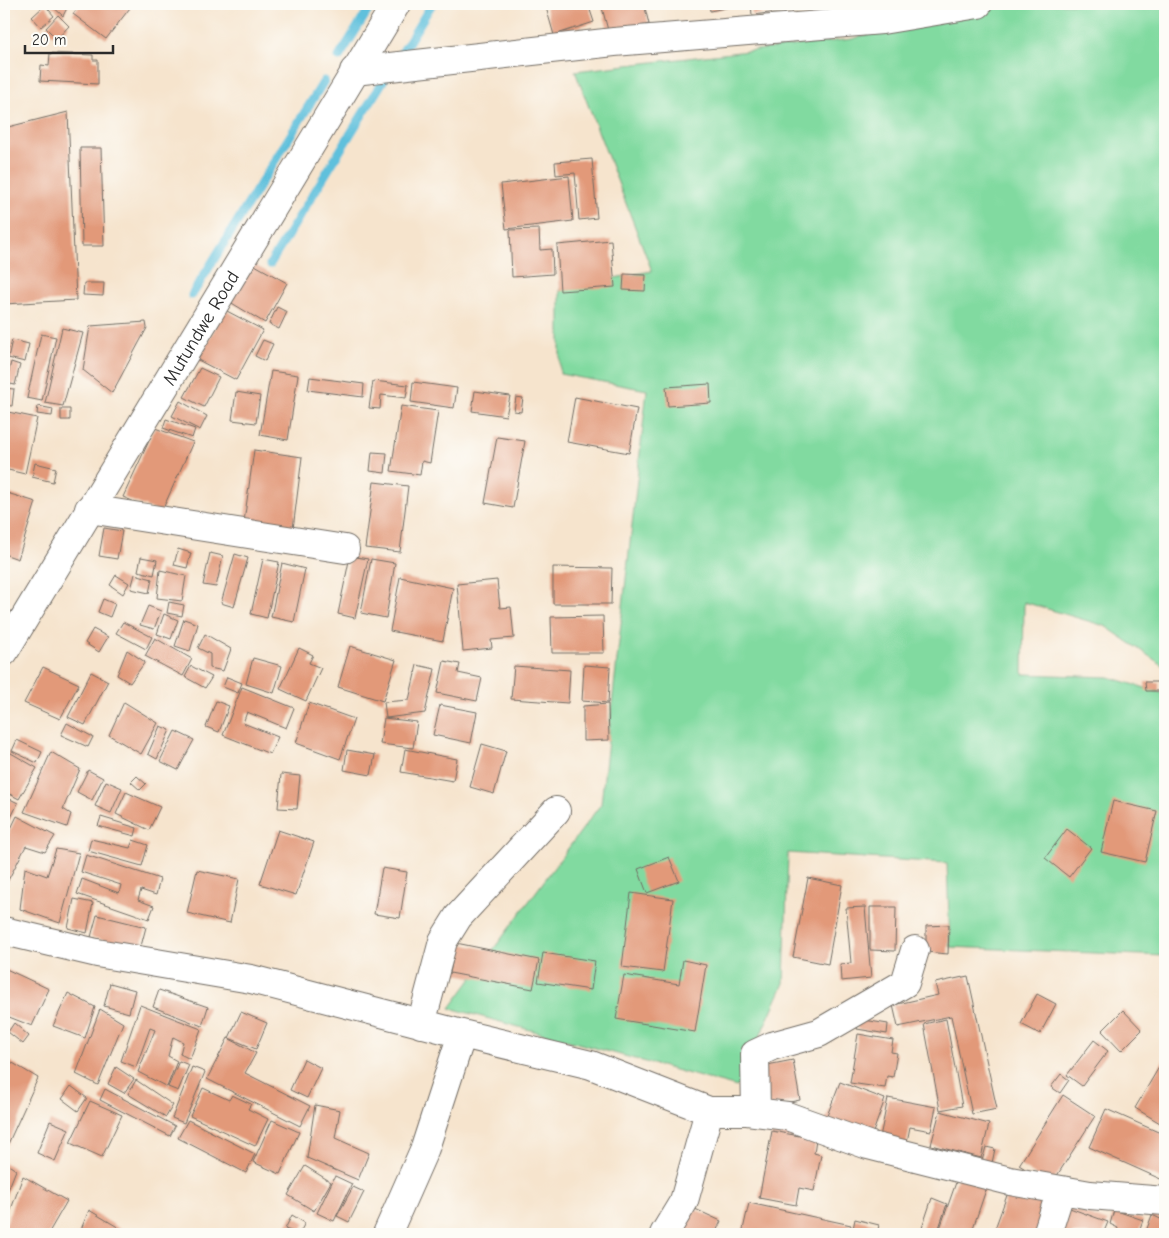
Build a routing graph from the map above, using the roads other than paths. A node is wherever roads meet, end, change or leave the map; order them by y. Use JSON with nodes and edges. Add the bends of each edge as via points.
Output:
{"nodes":[{"id":1,"x":396,"y":4,"type":"edge"},
{"id":2,"x":978,"y":4,"type":"edge"},
{"id":3,"x":354,"y":71,"type":"junction"},
{"id":4,"x":89,"y":509,"type":"junction"},
{"id":5,"x":345,"y":549,"type":"dead end"},
{"id":6,"x":4,"y":652,"type":"edge"},
{"id":7,"x":556,"y":811,"type":"dead end"},
{"id":8,"x":4,"y":931,"type":"edge"},
{"id":9,"x":914,"y":950,"type":"dead end"},
{"id":10,"x":421,"y":1024,"type":"junction"},
{"id":11,"x":462,"y":1034,"type":"junction"},
{"id":12,"x":709,"y":1111,"type":"junction"},
{"id":13,"x":756,"y":1112,"type":"junction"},
{"id":14,"x":1061,"y":1190,"type":"junction"},
{"id":15,"x":1165,"y":1201,"type":"edge"},
{"id":16,"x":387,"y":1234,"type":"edge"},
{"id":17,"x":664,"y":1234,"type":"edge"},
{"id":18,"x":1047,"y":1234,"type":"edge"}],
"edges":[{"from":1,"to":3,"type":"street","name":"Mutundwe Road"},
{"from":2,"to":3,"type":"street","via":[[882,20],[614,42]]},
{"from":3,"to":4,"type":"street","name":"Mutundwe Road"},
{"from":4,"to":5,"type":"street"},
{"from":4,"to":6,"type":"street","name":"Mutundwe Road"},
{"from":7,"to":10,"type":"street","via":[[458,917],[443,941]]},
{"from":8,"to":10,"type":"street","via":[[97,953],[251,979]]},
{"from":9,"to":13,"type":"street","via":[[905,983],[819,1033],[755,1054]]},
{"from":10,"to":11,"type":"street"},
{"from":11,"to":12,"type":"street","via":[[590,1065]]},
{"from":11,"to":16,"type":"street","via":[[425,1148]]},
{"from":12,"to":13,"type":"street"},
{"from":12,"to":17,"type":"street","via":[[684,1201]]},
{"from":13,"to":14,"type":"street","via":[[787,1116],[868,1146],[1010,1181]]},
{"from":14,"to":15,"type":"street"},
{"from":14,"to":18,"type":"street"}]}
